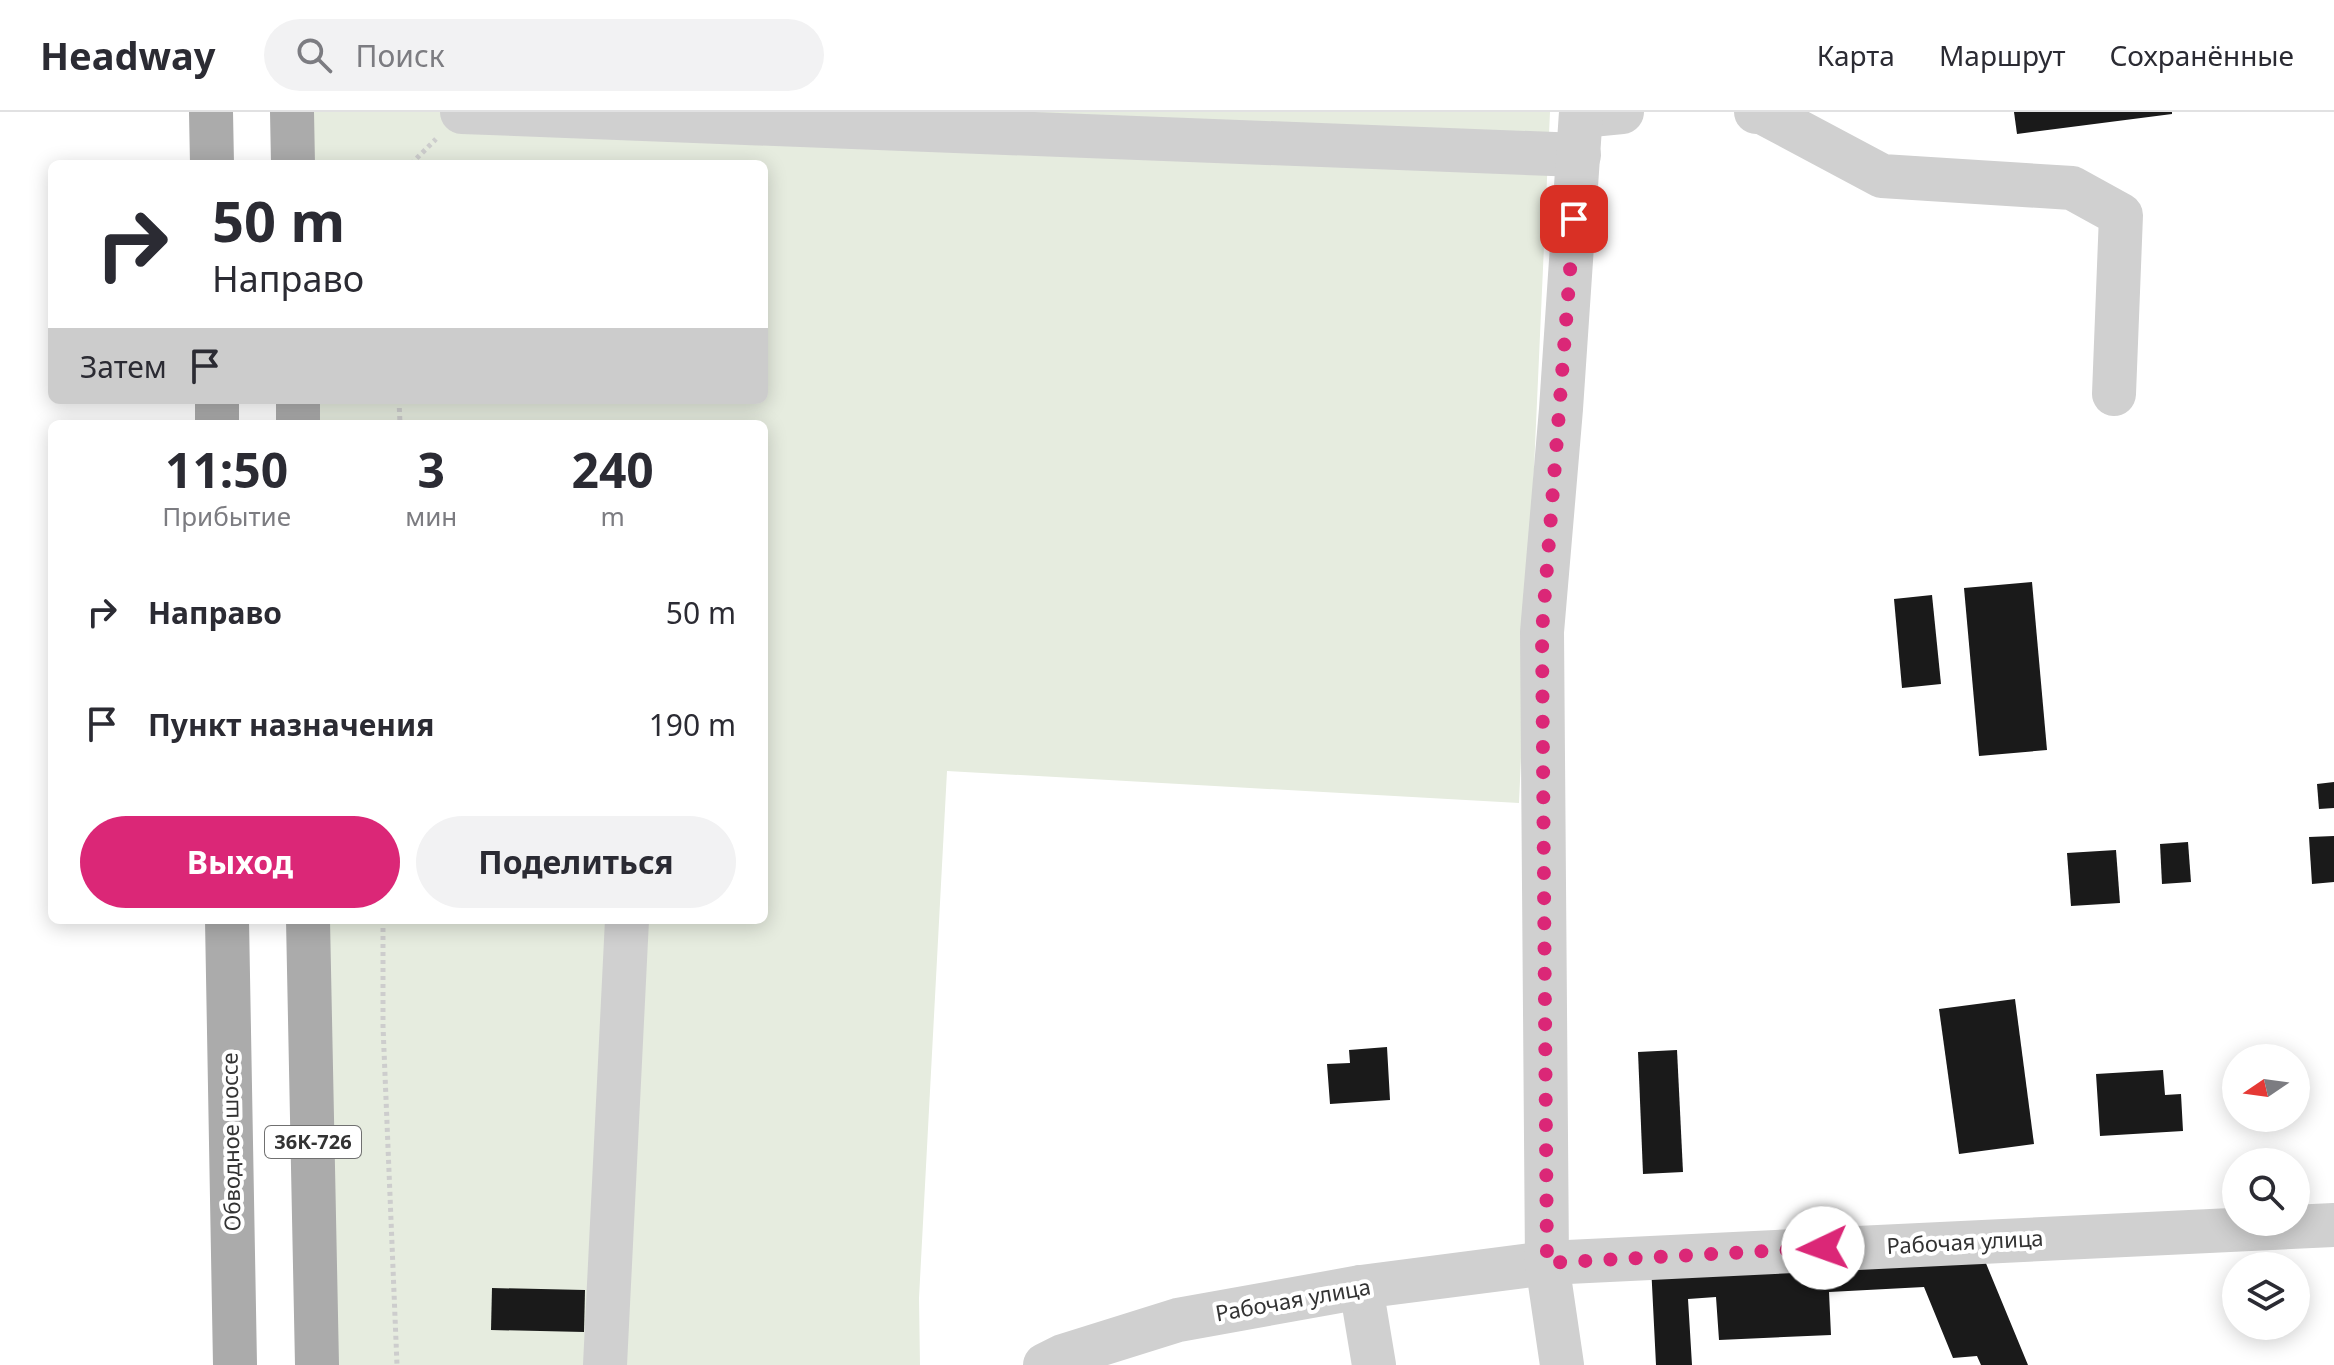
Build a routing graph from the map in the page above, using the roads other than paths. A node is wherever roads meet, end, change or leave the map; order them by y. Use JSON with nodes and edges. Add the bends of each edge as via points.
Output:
{"nodes":[{"id":1,"x":211,"y":112,"type":"edge"},
{"id":2,"x":292,"y":112,"type":"edge"},
{"id":3,"x":462,"y":112,"type":"edge"},
{"id":4,"x":1756,"y":112,"type":"edge"},
{"id":5,"x":1591,"y":124,"type":"edge"},
{"id":6,"x":212,"y":160,"type":"edge"},
{"id":7,"x":293,"y":160,"type":"edge"},
{"id":8,"x":2114,"y":394,"type":"dead end"},
{"id":9,"x":227,"y":924,"type":"edge"},
{"id":10,"x":308,"y":924,"type":"edge"},
{"id":11,"x":627,"y":924,"type":"edge"},
{"id":12,"x":2334,"y":1225,"type":"edge"},
{"id":13,"x":1547,"y":1263,"type":"junction"},
{"id":14,"x":1361,"y":1287,"type":"junction"},
{"id":15,"x":235,"y":1365,"type":"edge"},
{"id":16,"x":317,"y":1365,"type":"edge"},
{"id":17,"x":605,"y":1365,"type":"edge"},
{"id":18,"x":1045,"y":1365,"type":"edge"},
{"id":19,"x":1374,"y":1365,"type":"edge"},
{"id":20,"x":1562,"y":1365,"type":"edge"}],
"edges":[{"from":1,"to":6,"type":"main road"},
{"from":2,"to":7,"type":"main road"},
{"from":3,"to":5,"type":"street"},
{"from":4,"to":8,"type":"street","via":[[1882,176],[2072,188],[2121,215]]},
{"from":5,"to":13,"type":"street","via":[[1542,632]]},
{"from":9,"to":15,"type":"main road","name":"Обводное шоссе"},
{"from":10,"to":16,"type":"main road","number":"36К-726"},
{"from":11,"to":17,"type":"street"},
{"from":12,"to":13,"type":"street","name":"Рабочая улица"},
{"from":13,"to":14,"type":"street","name":"Рабочая улица"},
{"from":13,"to":20,"type":"street"},
{"from":14,"to":18,"type":"street","name":"Рабочая улица","via":[[1178,1320]]},
{"from":14,"to":19,"type":"street"}]}
